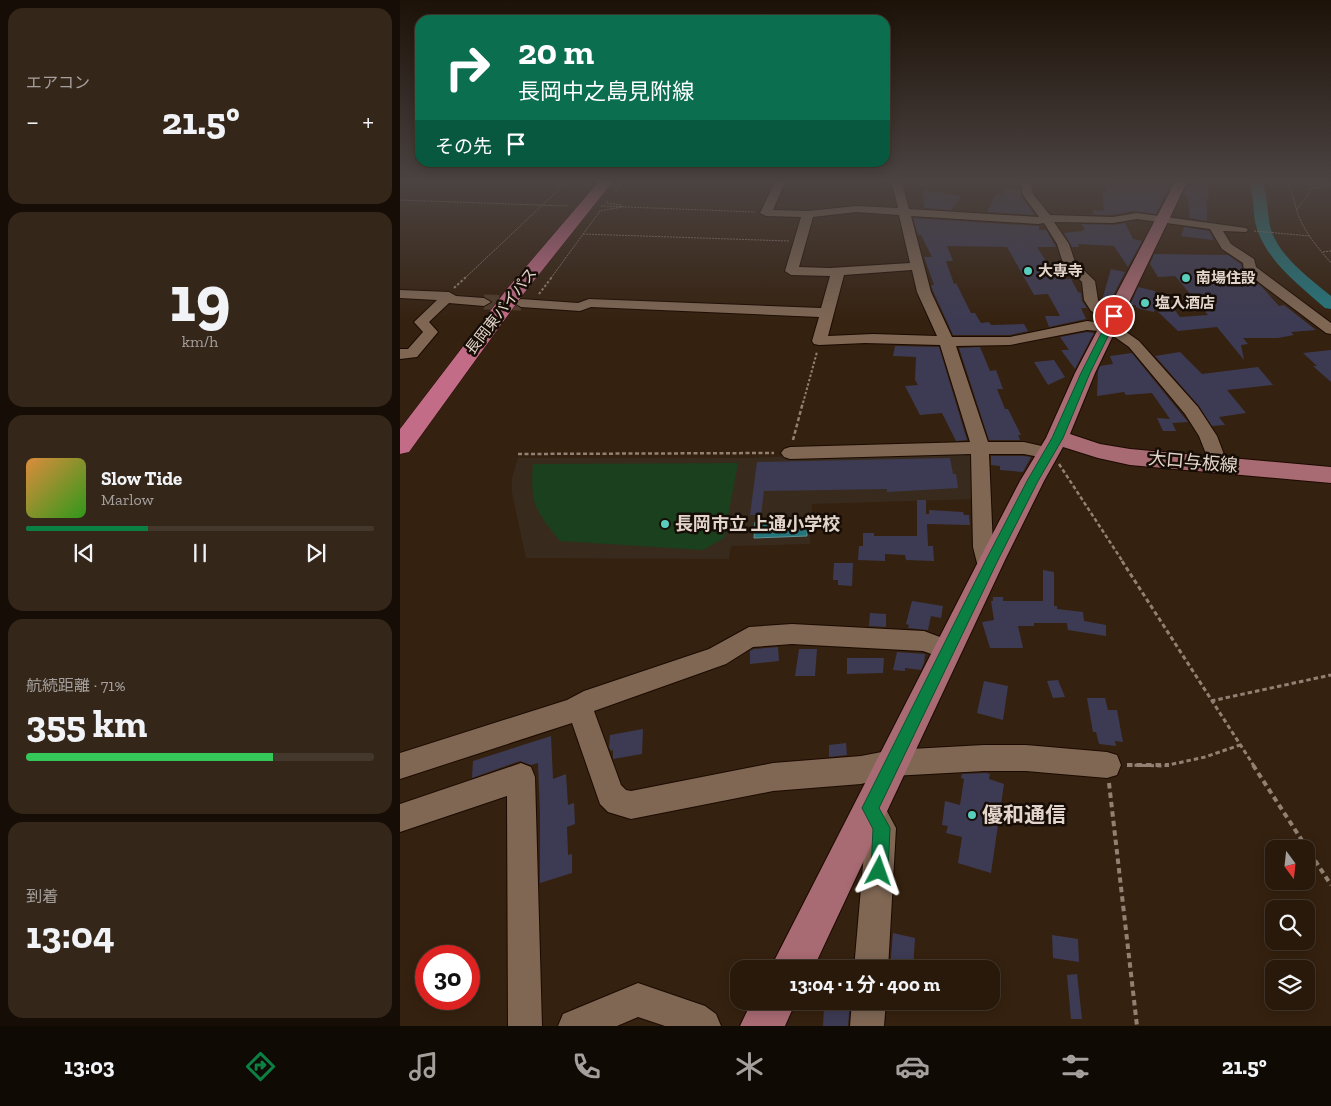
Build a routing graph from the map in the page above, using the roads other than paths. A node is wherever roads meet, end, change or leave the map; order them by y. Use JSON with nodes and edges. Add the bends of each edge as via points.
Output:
{"nodes":[{"id":1,"x":557,"y":228,"type":"edge"},
{"id":2,"x":568,"y":228,"type":"edge"},
{"id":3,"x":804,"y":228,"type":"edge"},
{"id":4,"x":908,"y":228,"type":"edge"},
{"id":5,"x":1051,"y":228,"type":"edge"},
{"id":6,"x":1157,"y":228,"type":"edge"},
{"id":7,"x":1215,"y":228,"type":"joint"},
{"id":8,"x":1242,"y":230,"type":"road end"},
{"id":9,"x":918,"y":266,"type":"junction"},
{"id":10,"x":838,"y":272,"type":"junction"},
{"id":11,"x":406,"y":295,"type":"edge"},
{"id":12,"x":447,"y":298,"type":"junction"},
{"id":13,"x":484,"y":302,"type":"tunnel mouth"},
{"id":14,"x":521,"y":304,"type":"tunnel mouth"},
{"id":15,"x":400,"y":306,"type":"edge"},
{"id":16,"x":827,"y":313,"type":"junction"},
{"id":17,"x":1111,"y":322,"type":"junction"},
{"id":18,"x":1331,"y":330,"type":"edge"},
{"id":19,"x":946,"y":342,"type":"junction"},
{"id":20,"x":400,"y":354,"type":"edge"},
{"id":21,"x":400,"y":425,"type":"edge"},
{"id":22,"x":400,"y":446,"type":"edge"},
{"id":23,"x":1053,"y":446,"type":"junction"},
{"id":24,"x":980,"y":448,"type":"junction"},
{"id":25,"x":790,"y":453,"type":"road end"},
{"id":26,"x":1219,"y":465,"type":"junction"},
{"id":27,"x":1331,"y":475,"type":"edge"},
{"id":28,"x":992,"y":560,"type":"junction"},
{"id":29,"x":948,"y":650,"type":"junction"},
{"id":30,"x":580,"y":707,"type":"junction"},
{"id":31,"x":892,"y":763,"type":"junction"},
{"id":32,"x":1107,"y":765,"type":"road end"},
{"id":33,"x":400,"y":766,"type":"edge"},
{"id":34,"x":870,"y":808,"type":"junction"},
{"id":35,"x":400,"y":818,"type":"edge"},
{"id":36,"x":795,"y":960,"type":"edge"},
{"id":37,"x":873,"y":960,"type":"edge"},
{"id":38,"x":770,"y":1010,"type":"edge"},
{"id":39,"x":868,"y":1010,"type":"edge"},
{"id":40,"x":526,"y":1026,"type":"edge"},
{"id":41,"x":575,"y":1026,"type":"edge"},
{"id":42,"x":704,"y":1026,"type":"edge"},
{"id":43,"x":762,"y":1026,"type":"edge"},
{"id":44,"x":867,"y":1026,"type":"edge"}],
"edges":[{"from":1,"to":21,"type":"highway","name":"長岡東バイパス","via":[[466,338]]},
{"from":2,"to":22,"type":"highway","name":"長岡東バイパス","via":[[514,293]]},
{"from":3,"to":10,"type":"street","via":[[791,271]]},
{"from":4,"to":9,"type":"street"},
{"from":5,"to":17,"type":"street","via":[[1063,244],[1068,263],[1088,281],[1091,300],[1096,308]]},
{"from":6,"to":17,"type":"main road"},
{"from":7,"to":8,"type":"street"},
{"from":7,"to":18,"type":"street","via":[[1226,246],[1250,262],[1249,268]]},
{"from":9,"to":10,"type":"street"},
{"from":9,"to":19,"type":"street","via":[[924,292]]},
{"from":10,"to":16,"type":"street"},
{"from":11,"to":12,"type":"street"},
{"from":11,"to":15,"type":"street"},
{"from":12,"to":13,"type":"street"},
{"from":12,"to":20,"type":"street","via":[[421,322],[431,332],[412,354]]},
{"from":14,"to":16,"type":"street","via":[[580,307],[589,303]]},
{"from":16,"to":19,"type":"street","via":[[820,341],[880,338]]},
{"from":17,"to":19,"type":"street","via":[[1014,340]]},
{"from":17,"to":23,"type":"main road"},
{"from":17,"to":26,"type":"street","via":[[1192,410],[1208,436]]},
{"from":19,"to":24,"type":"street"},
{"from":23,"to":24,"type":"street"},
{"from":23,"to":26,"type":"main road","name":"大口与板線"},
{"from":23,"to":28,"type":"main road"},
{"from":24,"to":25,"type":"street"},
{"from":24,"to":28,"type":"street","via":[[985,557]]},
{"from":26,"to":27,"type":"main road","name":"大口与板線"},
{"from":28,"to":29,"type":"main road"},
{"from":29,"to":30,"type":"street","via":[[924,641],[792,634],[749,636],[717,657]]},
{"from":29,"to":31,"type":"main road"},
{"from":30,"to":31,"type":"street","via":[[610,794],[618,802],[637,804],[773,778],[861,770]]},
{"from":30,"to":33,"type":"street"},
{"from":31,"to":32,"type":"street","via":[[1026,758]]},
{"from":31,"to":34,"type":"main road"},
{"from":34,"to":36,"type":"main road"},
{"from":34,"to":37,"type":"street","via":[[881,828]]},
{"from":35,"to":40,"type":"street","via":[[521,777]]},
{"from":38,"to":43,"type":"main road"},
{"from":39,"to":44,"type":"street"},
{"from":41,"to":42,"type":"street","via":[[638,1000],[692,1018]]}]}
